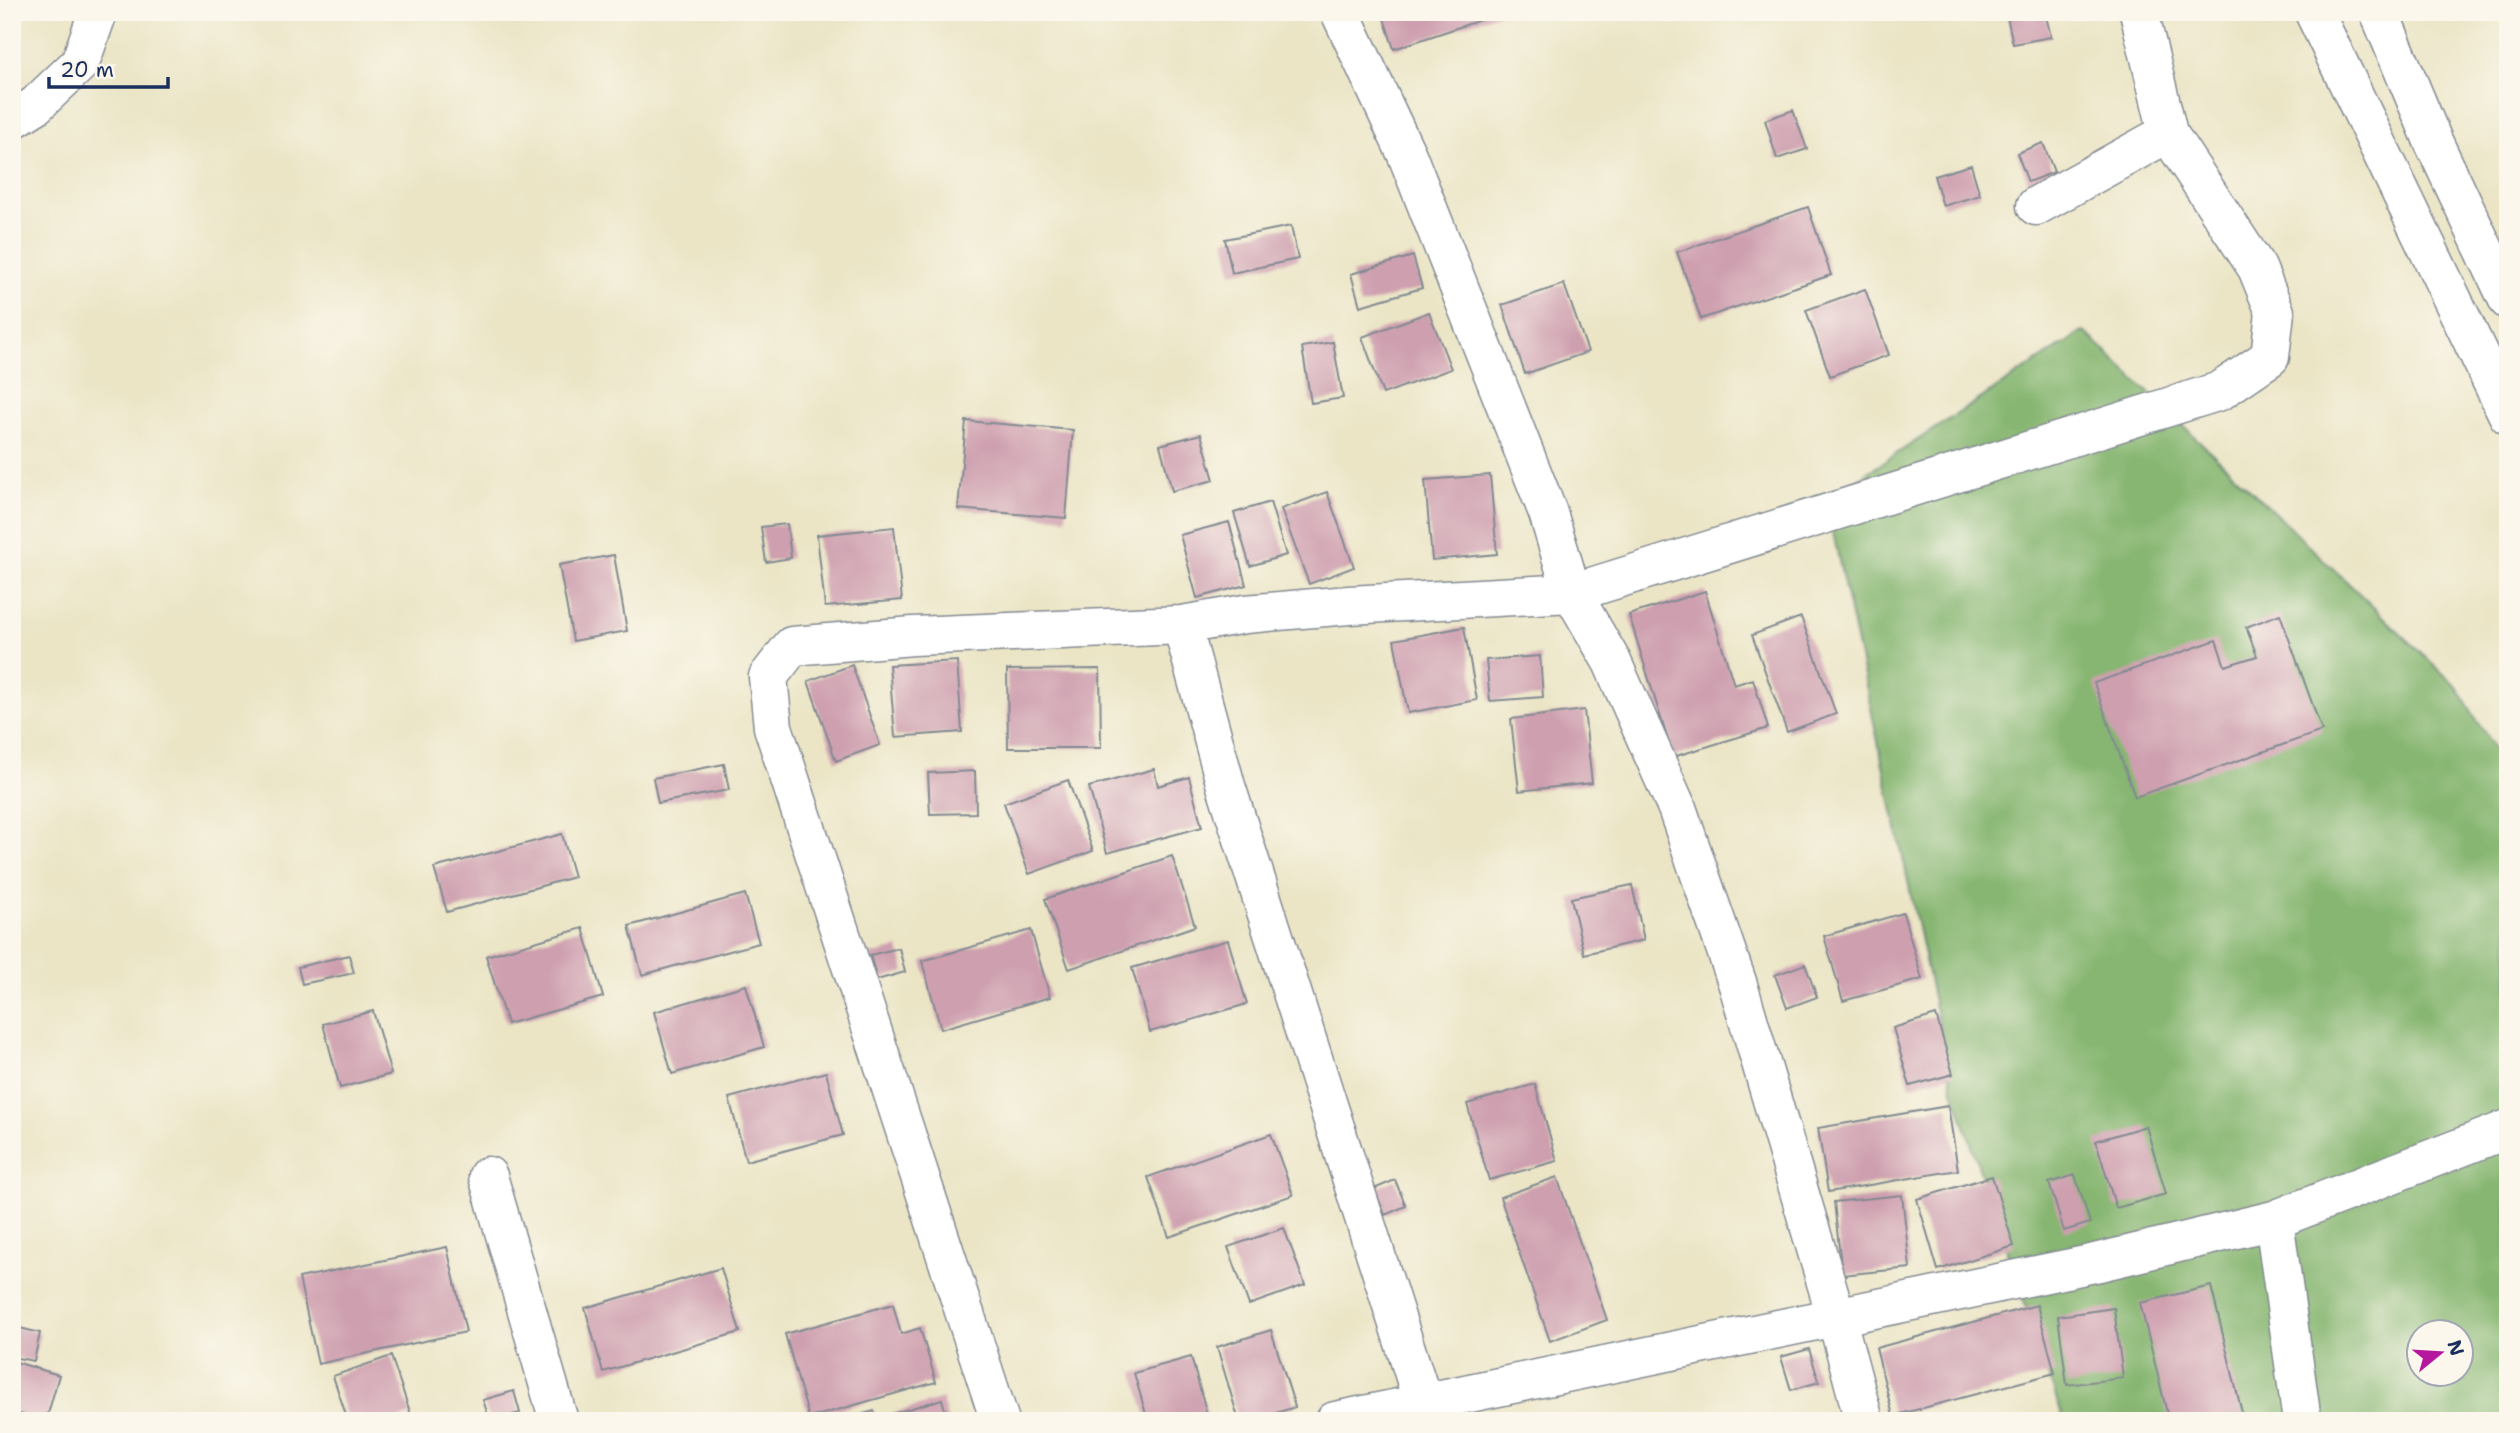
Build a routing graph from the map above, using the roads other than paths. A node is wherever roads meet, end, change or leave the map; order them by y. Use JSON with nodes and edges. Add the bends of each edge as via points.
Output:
{"nodes":[{"id":1,"x":98,"y":12,"type":"edge"},
{"id":2,"x":1340,"y":12,"type":"edge"},
{"id":3,"x":2140,"y":12,"type":"edge"},
{"id":4,"x":2314,"y":12,"type":"edge"},
{"id":5,"x":2379,"y":12,"type":"edge"},
{"id":6,"x":12,"y":120,"type":"edge"},
{"id":7,"x":2168,"y":133,"type":"junction"},
{"id":8,"x":2036,"y":206,"type":"dead end"},
{"id":9,"x":2508,"y":300,"type":"edge"},
{"id":10,"x":2508,"y":415,"type":"edge"},
{"id":11,"x":1572,"y":593,"type":"junction"},
{"id":12,"x":1182,"y":625,"type":"junction"},
{"id":13,"x":2508,"y":1129,"type":"edge"},
{"id":14,"x":488,"y":1176,"type":"dead end"},
{"id":15,"x":2274,"y":1220,"type":"junction"},
{"id":16,"x":1836,"y":1316,"type":"junction"},
{"id":17,"x":1426,"y":1411,"type":"edge"},
{"id":18,"x":559,"y":1421,"type":"edge"},
{"id":19,"x":1000,"y":1421,"type":"edge"},
{"id":20,"x":1335,"y":1421,"type":"edge"},
{"id":21,"x":1864,"y":1421,"type":"edge"},
{"id":22,"x":2302,"y":1421,"type":"edge"}],
"edges":[{"from":1,"to":6,"type":"main road","via":[[80,63],[36,105]]},
{"from":2,"to":11,"type":"main road","via":[[1407,155],[1548,513]]},
{"from":3,"to":7,"type":"main road"},
{"from":4,"to":10,"type":"main road"},
{"from":5,"to":9,"type":"main road"},
{"from":7,"to":8,"type":"main road"},
{"from":7,"to":11,"type":"main road","via":[[2257,268],[2275,312],[2270,357],[2220,391]]},
{"from":11,"to":12,"type":"main road","via":[[1336,606]]},
{"from":11,"to":16,"type":"main road","via":[[1612,662],[1677,808],[1738,985]]},
{"from":12,"to":17,"type":"main road","via":[[1257,888]]},
{"from":12,"to":19,"type":"main road","via":[[792,646],[768,677],[773,727]]},
{"from":13,"to":15,"type":"main road"},
{"from":14,"to":18,"type":"main road"},
{"from":15,"to":16,"type":"main road","via":[[2095,1263]]},
{"from":15,"to":22,"type":"main road"},
{"from":16,"to":17,"type":"main road"},
{"from":16,"to":21,"type":"main road"},
{"from":17,"to":20,"type":"main road"}]}
